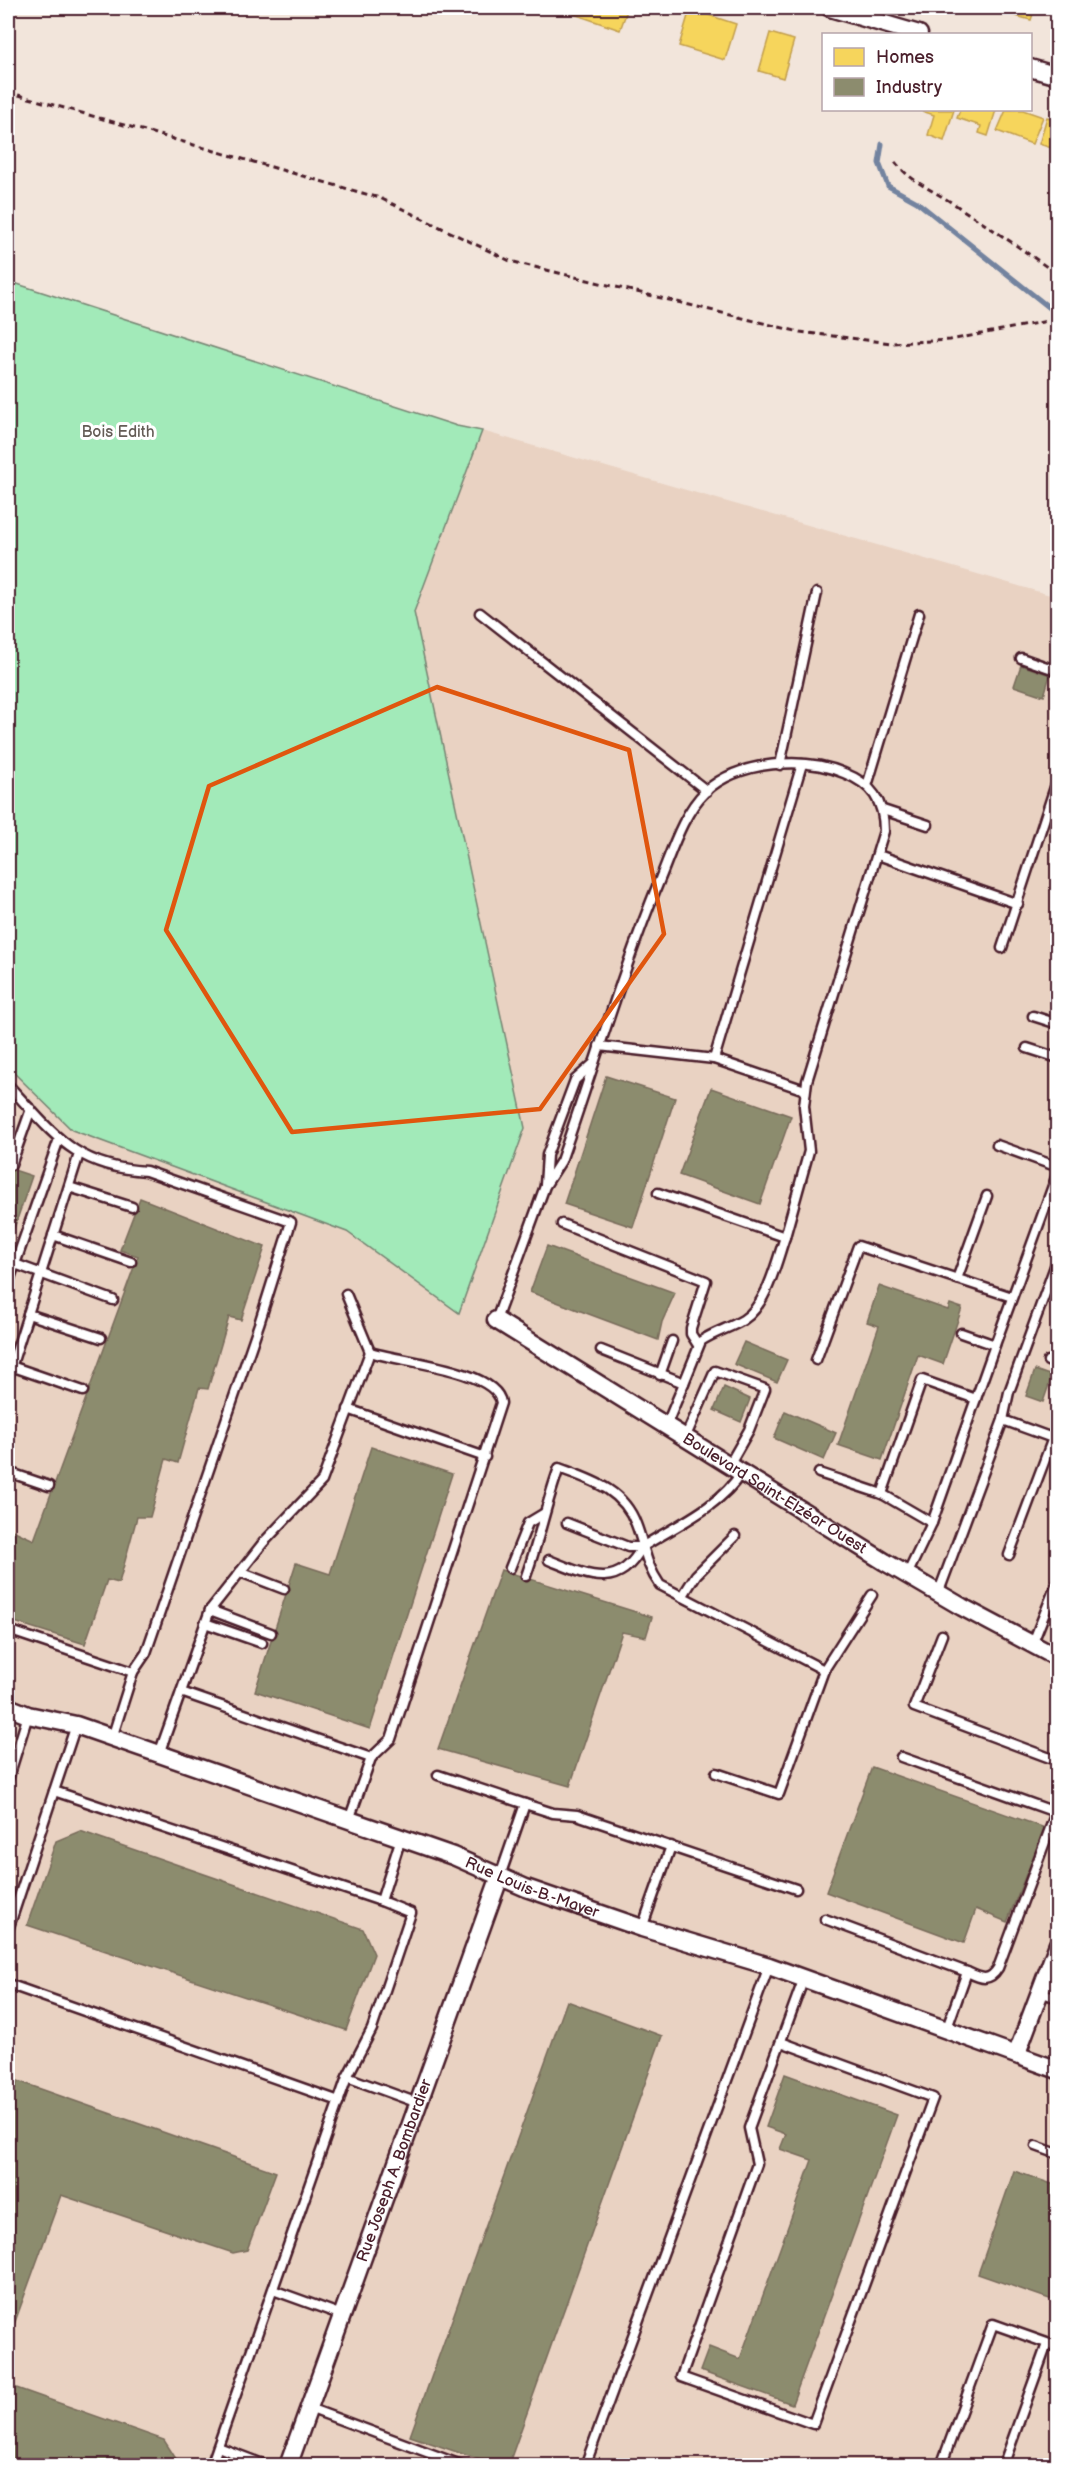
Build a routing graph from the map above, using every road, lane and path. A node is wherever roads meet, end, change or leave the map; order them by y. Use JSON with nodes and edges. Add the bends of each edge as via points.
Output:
{"nodes":[{"id":1,"x":830,"y":8,"type":"edge"},
{"id":2,"x":916,"y":33,"type":"edge"},
{"id":3,"x":1032,"y":69,"type":"edge"},
{"id":4,"x":1058,"y":76,"type":"edge"},
{"id":5,"x":8,"y":92,"type":"edge"},
{"id":6,"x":895,"y":162,"type":"dead end"},
{"id":7,"x":1058,"y":275,"type":"edge"},
{"id":8,"x":1058,"y":319,"type":"edge"},
{"id":9,"x":817,"y":593,"type":"dead end"},
{"id":10,"x":480,"y":613,"type":"dead end"},
{"id":11,"x":919,"y":614,"type":"dead end"},
{"id":12,"x":1021,"y":658,"type":"dead end"},
{"id":13,"x":1058,"y":671,"type":"edge"},
{"id":14,"x":802,"y":764,"type":"junction"},
{"id":15,"x":780,"y":765,"type":"junction"},
{"id":16,"x":867,"y":786,"type":"junction"},
{"id":17,"x":1055,"y":787,"type":"dead end"},
{"id":18,"x":707,"y":791,"type":"junction"},
{"id":19,"x":883,"y":810,"type":"junction"},
{"id":20,"x":928,"y":825,"type":"dead end"},
{"id":21,"x":878,"y":855,"type":"junction"},
{"id":22,"x":1018,"y":904,"type":"junction"},
{"id":23,"x":1002,"y":948,"type":"dead end"},
{"id":24,"x":1034,"y":1016,"type":"dead end"},
{"id":25,"x":1058,"y":1024,"type":"edge"},
{"id":26,"x":599,"y":1046,"type":"junction"},
{"id":27,"x":1027,"y":1048,"type":"dead end"},
{"id":28,"x":1058,"y":1058,"type":"edge"},
{"id":29,"x":714,"y":1059,"type":"junction"},
{"id":30,"x":593,"y":1064,"type":"junction"},
{"id":31,"x":9,"y":1090,"type":"edge"},
{"id":32,"x":806,"y":1090,"type":"junction"},
{"id":33,"x":31,"y":1109,"type":"junction"},
{"id":34,"x":59,"y":1139,"type":"junction"},
{"id":35,"x":997,"y":1145,"type":"dead end"},
{"id":36,"x":79,"y":1154,"type":"junction"},
{"id":37,"x":10,"y":1165,"type":"dead end"},
{"id":38,"x":1058,"y":1167,"type":"edge"},
{"id":39,"x":1058,"y":1172,"type":"edge"},
{"id":40,"x":545,"y":1186,"type":"junction"},
{"id":41,"x":69,"y":1187,"type":"junction"},
{"id":42,"x":658,"y":1193,"type":"dead end"},
{"id":43,"x":987,"y":1196,"type":"dead end"},
{"id":44,"x":132,"y":1207,"type":"dead end"},
{"id":45,"x":562,"y":1224,"type":"dead end"},
{"id":46,"x":53,"y":1234,"type":"junction"},
{"id":47,"x":785,"y":1237,"type":"junction"},
{"id":48,"x":1058,"y":1258,"type":"edge"},
{"id":49,"x":131,"y":1262,"type":"dead end"},
{"id":50,"x":15,"y":1264,"type":"junction"},
{"id":51,"x":40,"y":1274,"type":"junction"},
{"id":52,"x":957,"y":1279,"type":"junction"},
{"id":53,"x":8,"y":1284,"type":"edge"},
{"id":54,"x":346,"y":1294,"type":"dead end"},
{"id":55,"x":1012,"y":1297,"type":"junction"},
{"id":56,"x":113,"y":1300,"type":"dead end"},
{"id":57,"x":28,"y":1314,"type":"junction"},
{"id":58,"x":496,"y":1320,"type":"joint"},
{"id":59,"x":961,"y":1333,"type":"dead end"},
{"id":60,"x":101,"y":1338,"type":"dead end"},
{"id":61,"x":672,"y":1341,"type":"dead end"},
{"id":62,"x":995,"y":1345,"type":"junction"},
{"id":63,"x":698,"y":1346,"type":"junction"},
{"id":64,"x":601,"y":1350,"type":"dead end"},
{"id":65,"x":370,"y":1352,"type":"junction"},
{"id":66,"x":816,"y":1360,"type":"dead end"},
{"id":67,"x":1048,"y":1361,"type":"dead end"},
{"id":68,"x":9,"y":1365,"type":"edge"},
{"id":69,"x":1058,"y":1365,"type":"edge"},
{"id":70,"x":660,"y":1374,"type":"junction"},
{"id":71,"x":8,"y":1377,"type":"edge"},
{"id":72,"x":684,"y":1383,"type":"junction"},
{"id":73,"x":83,"y":1390,"type":"dead end"},
{"id":74,"x":976,"y":1399,"type":"junction"},
{"id":75,"x":348,"y":1409,"type":"junction"},
{"id":76,"x":1003,"y":1420,"type":"junction"},
{"id":77,"x":666,"y":1426,"type":"junction"},
{"id":78,"x":685,"y":1438,"type":"junction"},
{"id":79,"x":1055,"y":1439,"type":"edge"},
{"id":80,"x":485,"y":1457,"type":"junction"},
{"id":81,"x":735,"y":1469,"type":"junction"},
{"id":82,"x":8,"y":1472,"type":"edge"},
{"id":83,"x":819,"y":1473,"type":"dead end"},
{"id":84,"x":49,"y":1486,"type":"dead end"},
{"id":85,"x":882,"y":1494,"type":"junction"},
{"id":86,"x":543,"y":1514,"type":"junction"},
{"id":87,"x":567,"y":1523,"type":"dead end"},
{"id":88,"x":932,"y":1523,"type":"junction"},
{"id":89,"x":735,"y":1536,"type":"dead end"},
{"id":90,"x":642,"y":1547,"type":"junction"},
{"id":91,"x":1009,"y":1556,"type":"dead end"},
{"id":92,"x":549,"y":1560,"type":"dead end"},
{"id":93,"x":510,"y":1568,"type":"dead end"},
{"id":94,"x":240,"y":1572,"type":"junction"},
{"id":95,"x":907,"y":1575,"type":"junction"},
{"id":96,"x":526,"y":1576,"type":"dead end"},
{"id":97,"x":1058,"y":1580,"type":"edge"},
{"id":98,"x":284,"y":1589,"type":"dead end"},
{"id":99,"x":938,"y":1594,"type":"junction"},
{"id":100,"x":872,"y":1595,"type":"dead end"},
{"id":101,"x":682,"y":1597,"type":"junction"},
{"id":102,"x":210,"y":1610,"type":"junction"},
{"id":103,"x":205,"y":1623,"type":"junction"},
{"id":104,"x":8,"y":1630,"type":"edge"},
{"id":105,"x":271,"y":1633,"type":"dead end"},
{"id":106,"x":942,"y":1635,"type":"dead end"},
{"id":107,"x":262,"y":1643,"type":"dead end"},
{"id":108,"x":1032,"y":1645,"type":"junction"},
{"id":109,"x":1058,"y":1658,"type":"edge"},
{"id":110,"x":824,"y":1670,"type":"junction"},
{"id":111,"x":133,"y":1672,"type":"junction"},
{"id":112,"x":181,"y":1692,"type":"junction"},
{"id":113,"x":8,"y":1707,"type":"edge"},
{"id":114,"x":28,"y":1715,"type":"junction"},
{"id":115,"x":76,"y":1725,"type":"junction"},
{"id":116,"x":112,"y":1738,"type":"junction"},
{"id":117,"x":159,"y":1754,"type":"junction"},
{"id":118,"x":902,"y":1757,"type":"dead end"},
{"id":119,"x":371,"y":1758,"type":"junction"},
{"id":120,"x":1058,"y":1761,"type":"edge"},
{"id":121,"x":9,"y":1772,"type":"edge"},
{"id":122,"x":716,"y":1773,"type":"dead end"},
{"id":123,"x":438,"y":1775,"type":"dead end"},
{"id":124,"x":54,"y":1791,"type":"junction"},
{"id":125,"x":525,"y":1804,"type":"junction"},
{"id":126,"x":1057,"y":1811,"type":"edge"},
{"id":127,"x":348,"y":1821,"type":"junction"},
{"id":128,"x":402,"y":1838,"type":"junction"},
{"id":129,"x":671,"y":1846,"type":"junction"},
{"id":130,"x":500,"y":1876,"type":"junction"},
{"id":131,"x":796,"y":1889,"type":"dead end"},
{"id":132,"x":381,"y":1901,"type":"junction"},
{"id":133,"x":825,"y":1919,"type":"dead end"},
{"id":134,"x":642,"y":1928,"type":"junction"},
{"id":135,"x":8,"y":1930,"type":"edge"},
{"id":136,"x":1058,"y":1944,"type":"edge"},
{"id":137,"x":769,"y":1966,"type":"junction"},
{"id":138,"x":967,"y":1972,"type":"junction"},
{"id":139,"x":804,"y":1978,"type":"junction"},
{"id":140,"x":8,"y":1984,"type":"edge"},
{"id":141,"x":1040,"y":1992,"type":"junction"},
{"id":142,"x":1058,"y":1998,"type":"edge"},
{"id":143,"x":946,"y":2028,"type":"junction"},
{"id":144,"x":781,"y":2042,"type":"junction"},
{"id":145,"x":1017,"y":2054,"type":"junction"},
{"id":146,"x":1058,"y":2070,"type":"edge"},
{"id":147,"x":347,"y":2078,"type":"junction"},
{"id":148,"x":339,"y":2101,"type":"junction"},
{"id":149,"x":418,"y":2103,"type":"junction"},
{"id":150,"x":1036,"y":2146,"type":"dead end"},
{"id":151,"x":1058,"y":2154,"type":"edge"},
{"id":152,"x":273,"y":2290,"type":"junction"},
{"id":153,"x":342,"y":2314,"type":"junction"},
{"id":154,"x":1047,"y":2344,"type":"junction"},
{"id":155,"x":1058,"y":2347,"type":"edge"},
{"id":156,"x":309,"y":2409,"type":"junction"},
{"id":157,"x":218,"y":2447,"type":"junction"},
{"id":158,"x":211,"y":2466,"type":"edge"},
{"id":159,"x":268,"y":2466,"type":"edge"},
{"id":160,"x":288,"y":2466,"type":"edge"},
{"id":161,"x":464,"y":2466,"type":"edge"},
{"id":162,"x":585,"y":2466,"type":"edge"},
{"id":163,"x":941,"y":2466,"type":"edge"},
{"id":164,"x":1003,"y":2466,"type":"edge"}],
"edges":[{"from":1,"to":2,"type":"street"},
{"from":3,"to":4,"type":"street"},
{"from":5,"to":8,"type":"path","via":[[380,198],[510,261],[800,332],[892,343],[950,339]]},
{"from":6,"to":7,"type":"path","via":[[904,174],[997,231]]},
{"from":9,"to":15,"type":"lane"},
{"from":10,"to":18,"type":"lane"},
{"from":11,"to":16,"type":"lane"},
{"from":12,"to":13,"type":"lane"},
{"from":14,"to":15,"type":"lane"},
{"from":14,"to":16,"type":"lane","via":[[841,771]]},
{"from":14,"to":29,"type":"lane"},
{"from":15,"to":18,"type":"lane","via":[[732,775]]},
{"from":16,"to":19,"type":"lane"},
{"from":17,"to":22,"type":"lane"},
{"from":18,"to":26,"type":"lane","via":[[689,813],[668,858]]},
{"from":19,"to":20,"type":"lane"},
{"from":19,"to":21,"type":"lane","via":[[884,831]]},
{"from":21,"to":22,"type":"lane"},
{"from":21,"to":32,"type":"lane"},
{"from":22,"to":23,"type":"lane"},
{"from":24,"to":25,"type":"lane"},
{"from":26,"to":29,"type":"lane"},
{"from":26,"to":30,"type":"lane"},
{"from":27,"to":28,"type":"lane"},
{"from":29,"to":32,"type":"lane"},
{"from":30,"to":40,"type":"lane","via":[[561,1161]]},
{"from":30,"to":40,"type":"lane","via":[[575,1080],[547,1155]]},
{"from":31,"to":33,"type":"lane"},
{"from":32,"to":47,"type":"lane","via":[[809,1151]]},
{"from":33,"to":34,"type":"lane"},
{"from":33,"to":37,"type":"lane"},
{"from":34,"to":36,"type":"lane"},
{"from":34,"to":50,"type":"lane"},
{"from":35,"to":38,"type":"lane"},
{"from":36,"to":41,"type":"lane"},
{"from":36,"to":111,"type":"lane","via":[[121,1170],[146,1171],[291,1222],[146,1653]]},
{"from":39,"to":55,"type":"lane"},
{"from":40,"to":58,"type":"lane"},
{"from":41,"to":44,"type":"lane"},
{"from":41,"to":46,"type":"lane"},
{"from":42,"to":47,"type":"lane"},
{"from":43,"to":52,"type":"lane"},
{"from":45,"to":63,"type":"lane","via":[[706,1281],[691,1328]]},
{"from":46,"to":49,"type":"lane"},
{"from":46,"to":51,"type":"lane"},
{"from":47,"to":63,"type":"lane","via":[[755,1308],[744,1319],[707,1336]]},
{"from":48,"to":76,"type":"lane","via":[[1009,1392]]},
{"from":50,"to":51,"type":"lane"},
{"from":50,"to":53,"type":"lane"},
{"from":51,"to":56,"type":"lane"},
{"from":51,"to":57,"type":"lane"},
{"from":52,"to":55,"type":"lane"},
{"from":52,"to":66,"type":"lane","via":[[858,1246]]},
{"from":54,"to":65,"type":"lane"},
{"from":55,"to":62,"type":"lane"},
{"from":57,"to":60,"type":"lane"},
{"from":57,"to":68,"type":"lane"},
{"from":58,"to":77,"type":"street","name":"Boulevard Saint-Elzéar Ouest"},
{"from":59,"to":62,"type":"lane"},
{"from":61,"to":70,"type":"lane"},
{"from":62,"to":74,"type":"lane"},
{"from":63,"to":72,"type":"lane"},
{"from":64,"to":70,"type":"lane"},
{"from":65,"to":75,"type":"lane"},
{"from":65,"to":80,"type":"lane","via":[[440,1366],[477,1380],[498,1394],[501,1403]]},
{"from":67,"to":69,"type":"lane"},
{"from":68,"to":71,"type":"lane"},
{"from":68,"to":73,"type":"lane"},
{"from":70,"to":72,"type":"lane"},
{"from":72,"to":77,"type":"lane"},
{"from":74,"to":85,"type":"lane","via":[[922,1380]]},
{"from":74,"to":88,"type":"lane"},
{"from":75,"to":80,"type":"lane"},
{"from":75,"to":94,"type":"lane","via":[[322,1481]]},
{"from":76,"to":79,"type":"lane"},
{"from":76,"to":99,"type":"lane"},
{"from":77,"to":78,"type":"street","name":"Boulevard Saint-Elzéar Ouest"},
{"from":78,"to":81,"type":"street","name":"Boulevard Saint-Elzéar Ouest"},
{"from":78,"to":81,"type":"lane","via":[[715,1371],[765,1389]]},
{"from":79,"to":91,"type":"lane"},
{"from":80,"to":119,"type":"lane","via":[[391,1739]]},
{"from":81,"to":90,"type":"lane","via":[[733,1485],[714,1501]]},
{"from":81,"to":95,"type":"street","name":"Boulevard Saint-Elzéar Ouest"},
{"from":82,"to":84,"type":"lane"},
{"from":83,"to":85,"type":"lane"},
{"from":85,"to":88,"type":"lane"},
{"from":86,"to":90,"type":"lane","via":[[559,1468],[599,1484],[622,1501],[636,1524]]},
{"from":86,"to":93,"type":"lane","via":[[528,1523]]},
{"from":86,"to":96,"type":"lane","via":[[541,1533]]},
{"from":87,"to":90,"type":"lane","via":[[628,1547]]},
{"from":88,"to":95,"type":"lane"},
{"from":89,"to":101,"type":"lane","via":[[696,1575]]},
{"from":90,"to":92,"type":"lane","via":[[635,1561],[602,1578]]},
{"from":90,"to":101,"type":"lane","via":[[649,1569],[660,1585]]},
{"from":94,"to":98,"type":"lane"},
{"from":94,"to":102,"type":"lane"},
{"from":95,"to":99,"type":"street","name":"Boulevard Saint-Elzéar Ouest"},
{"from":97,"to":108,"type":"lane"},
{"from":99,"to":108,"type":"street","name":"Boulevard Saint-Elzéar Ouest"},
{"from":100,"to":110,"type":"lane"},
{"from":101,"to":110,"type":"lane"},
{"from":102,"to":103,"type":"lane"},
{"from":102,"to":105,"type":"lane"},
{"from":103,"to":107,"type":"lane"},
{"from":103,"to":112,"type":"lane"},
{"from":104,"to":111,"type":"lane"},
{"from":106,"to":120,"type":"lane","via":[[914,1707]]},
{"from":108,"to":109,"type":"street","name":"Boulevard Saint-Elzéar Ouest"},
{"from":110,"to":122,"type":"lane","via":[[779,1794]]},
{"from":111,"to":116,"type":"lane"},
{"from":112,"to":117,"type":"lane"},
{"from":112,"to":119,"type":"lane"},
{"from":113,"to":114,"type":"street","name":"Rue Louis-B.-Mayer"},
{"from":114,"to":115,"type":"street","name":"Rue Louis-B.-Mayer"},
{"from":114,"to":121,"type":"lane"},
{"from":115,"to":116,"type":"street","name":"Rue Louis-B.-Mayer"},
{"from":115,"to":124,"type":"lane"},
{"from":116,"to":117,"type":"street","name":"Rue Louis-B.-Mayer"},
{"from":117,"to":127,"type":"street","name":"Rue Louis-B.-Mayer"},
{"from":118,"to":126,"type":"lane"},
{"from":119,"to":127,"type":"lane"},
{"from":123,"to":125,"type":"lane"},
{"from":124,"to":132,"type":"lane"},
{"from":124,"to":135,"type":"lane"},
{"from":125,"to":129,"type":"lane","via":[[553,1813],[577,1815]]},
{"from":125,"to":130,"type":"lane"},
{"from":126,"to":138,"type":"lane","via":[[998,1968],[985,1979]]},
{"from":127,"to":128,"type":"street","name":"Rue Louis-B.-Mayer"},
{"from":128,"to":130,"type":"street","name":"Rue Louis-B.-Mayer"},
{"from":128,"to":132,"type":"lane"},
{"from":129,"to":131,"type":"lane"},
{"from":129,"to":134,"type":"lane"},
{"from":130,"to":134,"type":"street","name":"Rue Louis-B.-Mayer"},
{"from":130,"to":149,"type":"street","name":"Rue Joseph A. Bombardier"},
{"from":132,"to":147,"type":"lane","via":[[411,1913],[372,2029]]},
{"from":133,"to":138,"type":"lane"},
{"from":134,"to":137,"type":"street","name":"Rue Louis-B.-Mayer"},
{"from":136,"to":141,"type":"street"},
{"from":137,"to":139,"type":"street","name":"Rue Louis-B.-Mayer"},
{"from":137,"to":162,"type":"lane"},
{"from":138,"to":143,"type":"lane"},
{"from":139,"to":143,"type":"street","name":"Rue Louis-B.-Mayer"},
{"from":139,"to":144,"type":"lane"},
{"from":140,"to":148,"type":"lane"},
{"from":141,"to":142,"type":"lane"},
{"from":141,"to":145,"type":"street"},
{"from":143,"to":145,"type":"street","name":"Rue Louis-B.-Mayer"},
{"from":144,"to":144,"type":"lane","via":[[749,2128],[757,2164],[681,2377],[813,2424],[933,2098]]},
{"from":145,"to":146,"type":"street","name":"Rue Louis-B.-Mayer"},
{"from":147,"to":148,"type":"lane"},
{"from":147,"to":149,"type":"lane"},
{"from":148,"to":152,"type":"lane"},
{"from":149,"to":153,"type":"street","name":"Rue Joseph A. Bombardier"},
{"from":150,"to":151,"type":"lane"},
{"from":152,"to":153,"type":"lane"},
{"from":152,"to":157,"type":"lane"},
{"from":153,"to":156,"type":"street","name":"Rue Joseph A. Bombardier"},
{"from":154,"to":155,"type":"lane"},
{"from":154,"to":163,"type":"lane","via":[[993,2324]]},
{"from":154,"to":164,"type":"lane"},
{"from":156,"to":160,"type":"street","name":"Rue Joseph A. Bombardier"},
{"from":156,"to":161,"type":"lane"},
{"from":157,"to":158,"type":"lane"},
{"from":157,"to":159,"type":"lane"}]}
